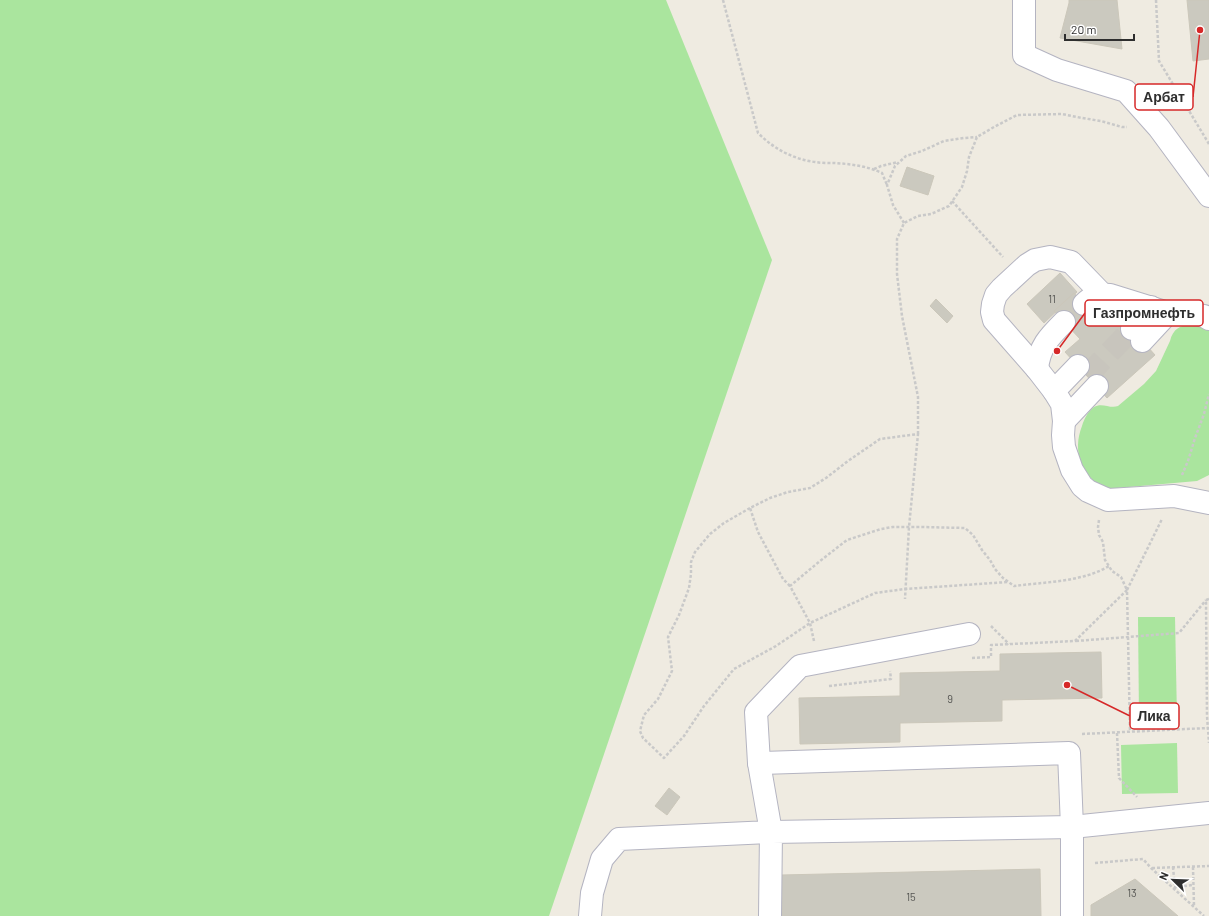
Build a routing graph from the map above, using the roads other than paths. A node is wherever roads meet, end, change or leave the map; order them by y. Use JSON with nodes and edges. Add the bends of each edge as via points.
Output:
{"nodes":[{"id":1,"x":1024,"y":0,"type":"edge"},
{"id":2,"x":1209,"y":196,"type":"edge"},
{"id":3,"x":1153,"y":308,"type":"junction"},
{"id":4,"x":1209,"y":318,"type":"edge"},
{"id":5,"x":1064,"y":322,"type":"dead end"},
{"id":6,"x":1037,"y":369,"type":"junction"},
{"id":7,"x":1060,"y":405,"type":"junction"},
{"id":8,"x":1209,"y":503,"type":"edge"},
{"id":9,"x":968,"y":634,"type":"dead end"},
{"id":10,"x":758,"y":763,"type":"junction"},
{"id":11,"x":1209,"y":813,"type":"edge"},
{"id":12,"x":1072,"y":827,"type":"junction"},
{"id":13,"x":771,"y":832,"type":"junction"},
{"id":14,"x":590,"y":916,"type":"edge"},
{"id":15,"x":770,"y":916,"type":"edge"},
{"id":16,"x":1072,"y":916,"type":"edge"}],
"edges":[{"from":1,"to":2,"type":"lane","via":[[1024,55],[1057,70],[1126,90],[1160,128]]},
{"from":3,"to":3,"type":"lane","via":[[1132,330]]},
{"from":3,"to":4,"type":"lane"},
{"from":3,"to":6,"type":"lane","via":[[1110,295],[1093,299],[1071,262],[1050,257],[1035,260],[996,295],[992,312],[994,320]]},
{"from":5,"to":6,"type":"lane","via":[[1040,351]]},
{"from":6,"to":7,"type":"lane"},
{"from":7,"to":7,"type":"lane","via":[[1087,376]]},
{"from":7,"to":8,"type":"lane","via":[[1064,447],[1072,470],[1088,491],[1108,500],[1174,496]]},
{"from":9,"to":10,"type":"lane","via":[[800,666],[756,712]]},
{"from":10,"to":12,"type":"lane","via":[[1069,752]]},
{"from":10,"to":13,"type":"lane"},
{"from":11,"to":12,"type":"lane"},
{"from":12,"to":13,"type":"lane"},
{"from":12,"to":16,"type":"lane"},
{"from":13,"to":14,"type":"lane","via":[[619,839],[602,859],[592,893]]},
{"from":13,"to":15,"type":"lane"}]}
